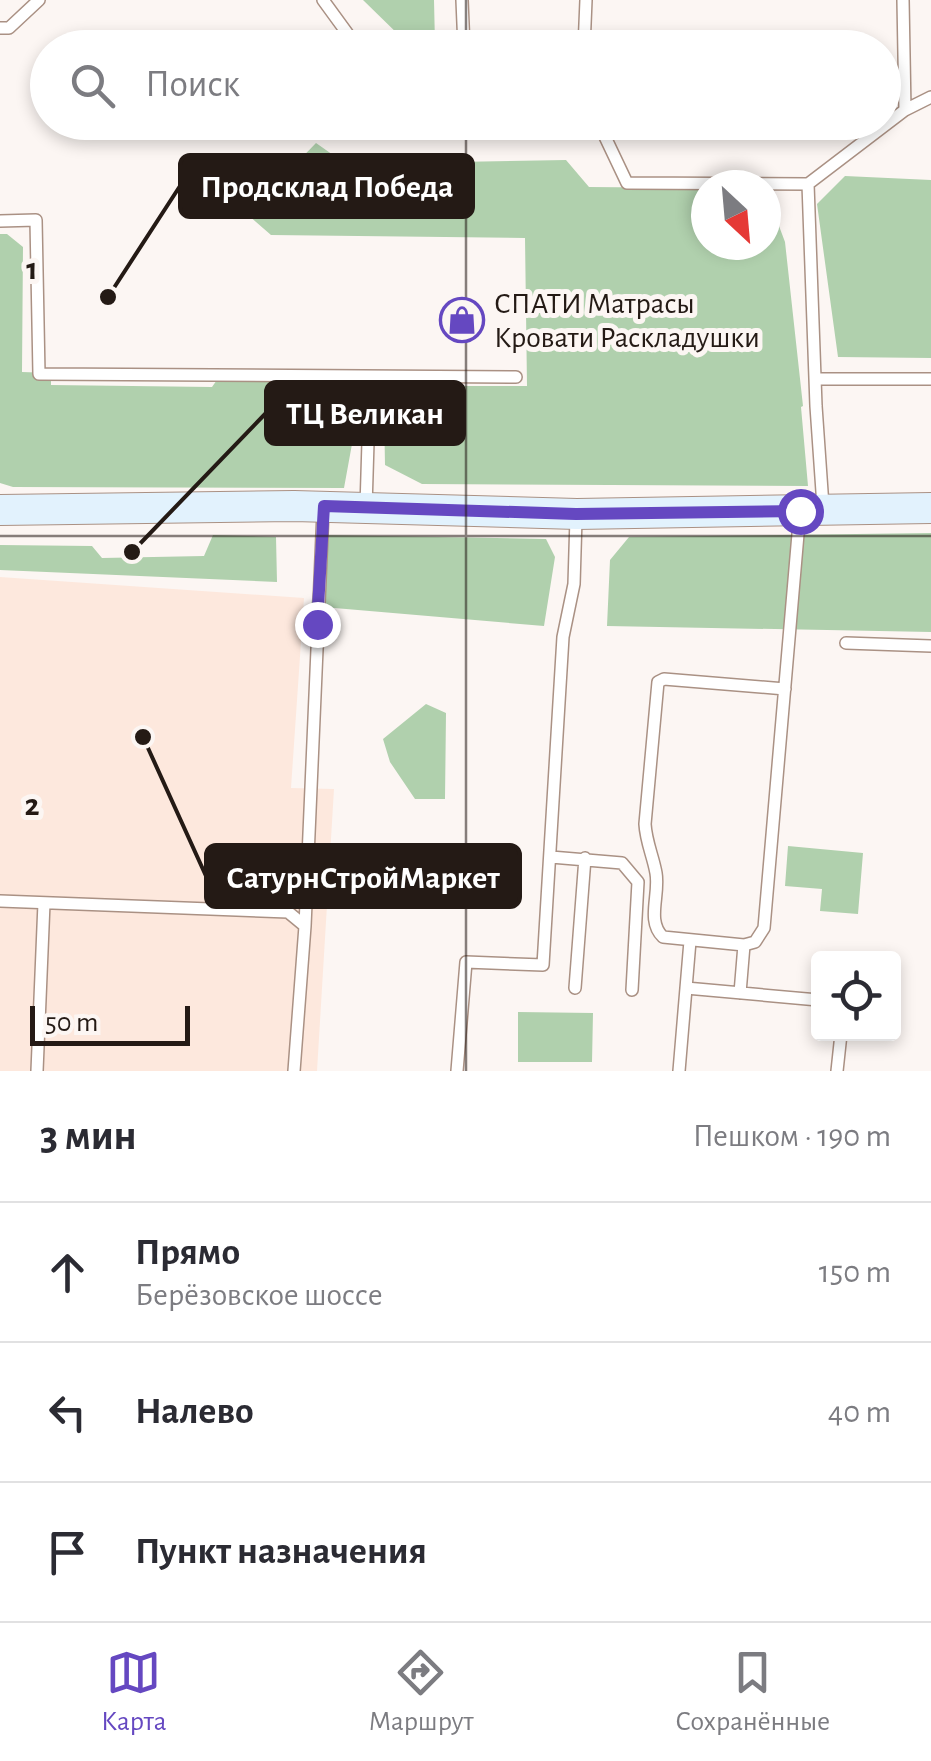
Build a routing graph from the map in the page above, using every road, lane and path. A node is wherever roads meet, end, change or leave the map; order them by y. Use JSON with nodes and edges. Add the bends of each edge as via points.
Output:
{"nodes":[{"id":1,"x":39,"y":0,"type":"edge"},
{"id":2,"x":323,"y":0,"type":"edge"},
{"id":3,"x":462,"y":0,"type":"edge"},
{"id":4,"x":586,"y":0,"type":"edge"},
{"id":5,"x":903,"y":0,"type":"edge"},
{"id":6,"x":0,"y":28,"type":"edge"},
{"id":7,"x":345,"y":30,"type":"edge"},
{"id":8,"x":463,"y":30,"type":"edge"},
{"id":9,"x":585,"y":30,"type":"edge"},
{"id":10,"x":931,"y":97,"type":"edge"},
{"id":11,"x":905,"y":110,"type":"junction"},
{"id":12,"x":901,"y":113,"type":"edge"},
{"id":13,"x":607,"y":140,"type":"edge"},
{"id":14,"x":866,"y":140,"type":"edge"},
{"id":15,"x":808,"y":184,"type":"junction"},
{"id":16,"x":0,"y":220,"type":"edge"},
{"id":17,"x":370,"y":377,"type":"junction"},
{"id":18,"x":516,"y":377,"type":"dead end"},
{"id":19,"x":816,"y":379,"type":"junction"},
{"id":20,"x":931,"y":379,"type":"edge"},
{"id":21,"x":324,"y":506,"type":"junction"},
{"id":22,"x":366,"y":507,"type":"junction"},
{"id":23,"x":931,"y":508,"type":"edge"},
{"id":24,"x":0,"y":510,"type":"edge"},
{"id":25,"x":812,"y":510,"type":"junction"},
{"id":26,"x":576,"y":514,"type":"junction"},
{"id":27,"x":846,"y":643,"type":"dead end"},
{"id":28,"x":931,"y":646,"type":"edge"},
{"id":29,"x":785,"y":689,"type":"junction"},
{"id":30,"x":551,"y":856,"type":"junction"},
{"id":31,"x":585,"y":858,"type":"junction"},
{"id":32,"x":0,"y":900,"type":"edge"},
{"id":33,"x":44,"y":903,"type":"junction"},
{"id":34,"x":305,"y":926,"type":"junction"},
{"id":35,"x":690,"y":941,"type":"junction"},
{"id":36,"x":744,"y":945,"type":"junction"},
{"id":37,"x":575,"y":988,"type":"dead end"},
{"id":38,"x":686,"y":988,"type":"junction"},
{"id":39,"x":632,"y":990,"type":"dead end"},
{"id":40,"x":740,"y":993,"type":"junction"},
{"id":41,"x":811,"y":999,"type":"edge"},
{"id":42,"x":839,"y":1041,"type":"edge"},
{"id":43,"x":36,"y":1071,"type":"edge"},
{"id":44,"x":294,"y":1071,"type":"edge"},
{"id":45,"x":456,"y":1071,"type":"edge"},
{"id":46,"x":679,"y":1071,"type":"edge"},
{"id":47,"x":837,"y":1071,"type":"edge"}],
"edges":[{"from":1,"to":6,"type":"lane","via":[[9,28]]},
{"from":2,"to":7,"type":"lane"},
{"from":3,"to":8,"type":"lane"},
{"from":4,"to":9,"type":"lane"},
{"from":5,"to":11,"type":"lane"},
{"from":10,"to":11,"type":"lane"},
{"from":11,"to":12,"type":"lane"},
{"from":13,"to":15,"type":"lane","via":[[627,183]]},
{"from":14,"to":15,"type":"lane"},
{"from":15,"to":19,"type":"lane"},
{"from":16,"to":17,"type":"lane","via":[[36,220],[38,374]]},
{"from":17,"to":18,"type":"lane"},
{"from":17,"to":22,"type":"lane"},
{"from":19,"to":20,"type":"lane"},
{"from":19,"to":25,"type":"lane"},
{"from":21,"to":22,"type":"main road"},
{"from":21,"to":24,"type":"main road"},
{"from":21,"to":34,"type":"lane"},
{"from":22,"to":26,"type":"main road"},
{"from":23,"to":25,"type":"main road"},
{"from":25,"to":26,"type":"main road"},
{"from":25,"to":29,"type":"lane"},
{"from":26,"to":30,"type":"lane"},
{"from":27,"to":28,"type":"lane"},
{"from":29,"to":35,"type":"lane","via":[[664,679],[657,684],[646,824],[657,880],[654,925],[663,937]]},
{"from":29,"to":36,"type":"lane","via":[[764,928]]},
{"from":30,"to":31,"type":"lane"},
{"from":30,"to":45,"type":"lane","via":[[543,965],[466,962]]},
{"from":31,"to":37,"type":"lane"},
{"from":31,"to":39,"type":"lane","via":[[622,863],[638,882]]},
{"from":32,"to":33,"type":"lane"},
{"from":33,"to":34,"type":"lane","via":[[288,912]]},
{"from":33,"to":43,"type":"lane"},
{"from":34,"to":44,"type":"lane"},
{"from":35,"to":36,"type":"lane"},
{"from":35,"to":38,"type":"lane"},
{"from":36,"to":40,"type":"lane"},
{"from":38,"to":40,"type":"lane"},
{"from":38,"to":46,"type":"lane"},
{"from":40,"to":41,"type":"lane"},
{"from":42,"to":47,"type":"lane"}]}
